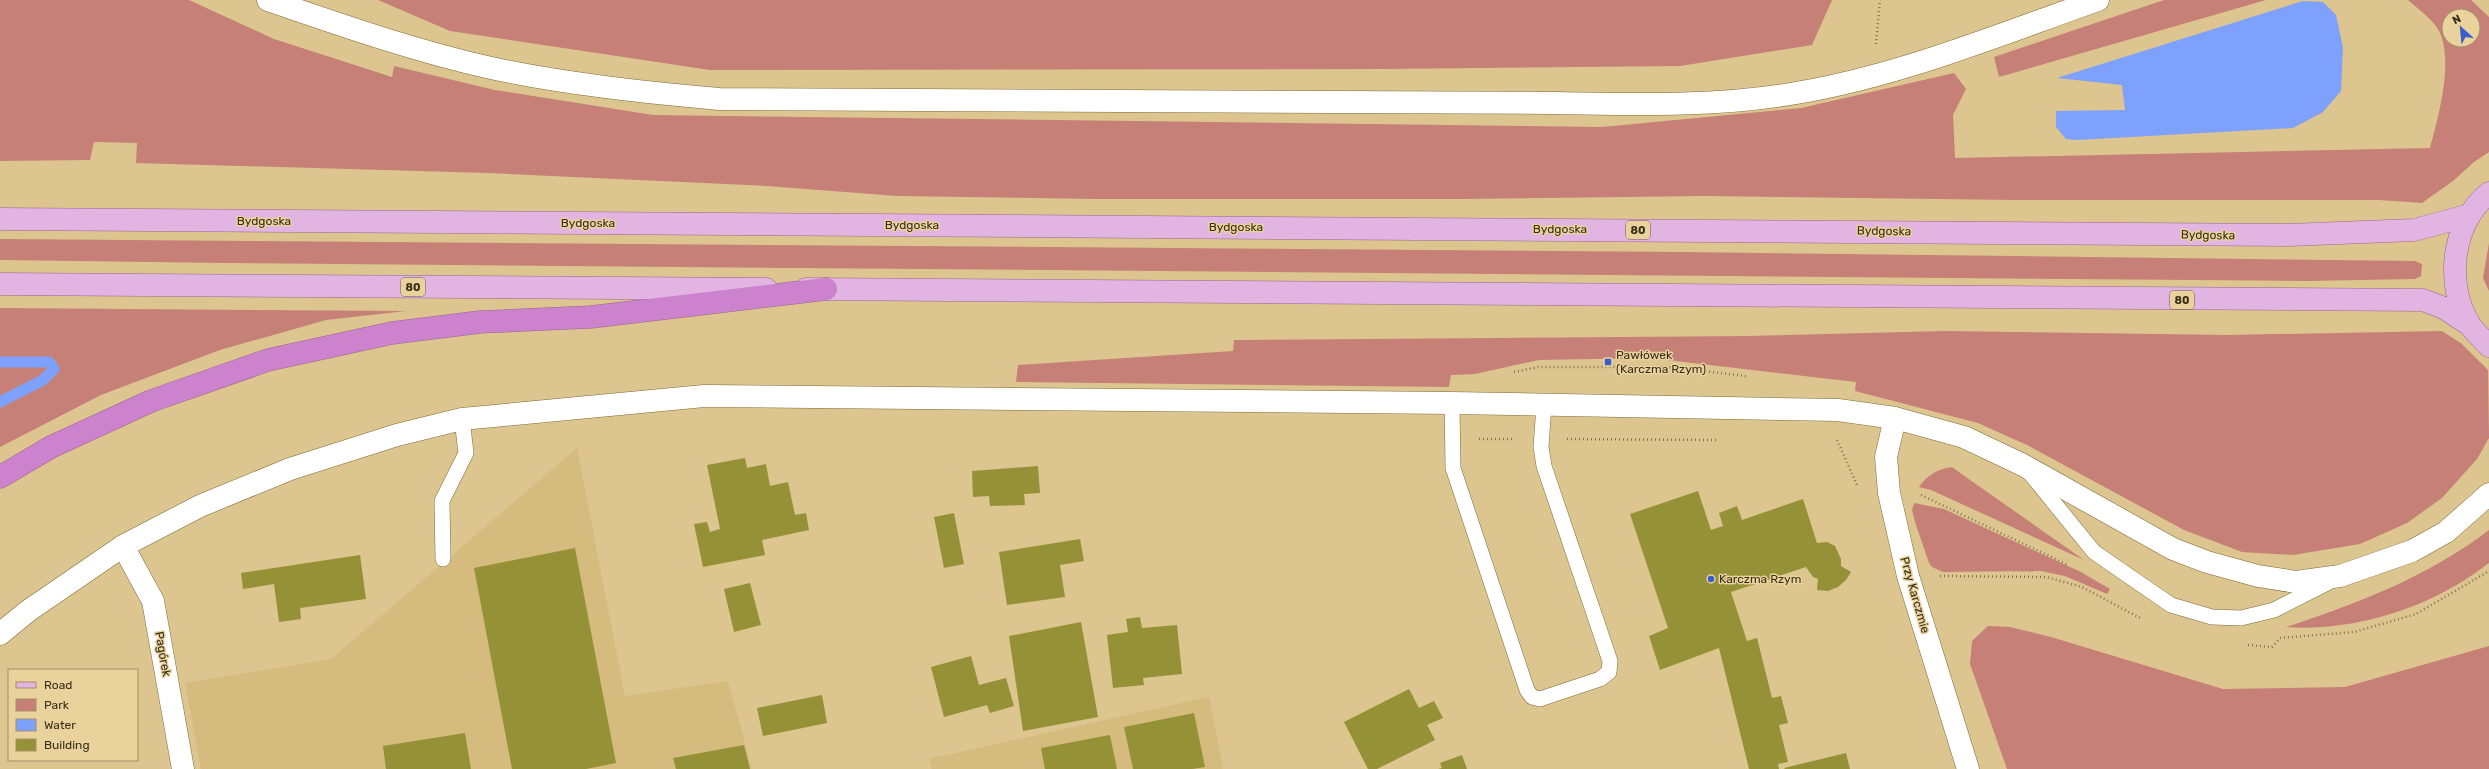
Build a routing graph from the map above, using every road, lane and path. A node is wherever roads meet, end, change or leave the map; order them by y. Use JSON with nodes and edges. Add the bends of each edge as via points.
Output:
{"nodes":[{"id":1,"x":268,"y":0,"type":"edge"},
{"id":2,"x":1880,"y":0,"type":"edge"},
{"id":3,"x":2098,"y":0,"type":"edge"},
{"id":4,"x":1879,"y":75,"type":"junction"},
{"id":5,"x":2489,"y":193,"type":"edge"},
{"id":6,"x":2470,"y":215,"type":"junction"},
{"id":7,"x":0,"y":219,"type":"edge"},
{"id":8,"x":0,"y":284,"type":"edge"},
{"id":9,"x":826,"y":289,"type":"junction"},
{"id":10,"x":2470,"y":325,"type":"junction"},
{"id":11,"x":2489,"y":346,"type":"edge"},
{"id":12,"x":1452,"y":403,"type":"junction"},
{"id":13,"x":1544,"y":405,"type":"junction"},
{"id":14,"x":1895,"y":418,"type":"junction"},
{"id":15,"x":462,"y":419,"type":"junction"},
{"id":16,"x":1452,"y":435,"type":"junction"},
{"id":17,"x":1541,"y":439,"type":"junction"},
{"id":18,"x":1836,"y":439,"type":"dead end"},
{"id":19,"x":1721,"y":440,"type":"dead end"},
{"id":20,"x":1829,"y":440,"type":"dead end"},
{"id":21,"x":2023,"y":465,"type":"junction"},
{"id":22,"x":0,"y":477,"type":"edge"},
{"id":23,"x":2489,"y":482,"type":"edge"},
{"id":24,"x":2484,"y":498,"type":"edge"},
{"id":25,"x":123,"y":546,"type":"junction"},
{"id":26,"x":443,"y":559,"type":"dead end"},
{"id":27,"x":2489,"y":571,"type":"edge"},
{"id":28,"x":1908,"y":576,"type":"junction"},
{"id":29,"x":2340,"y":576,"type":"junction"},
{"id":30,"x":2143,"y":620,"type":"dead end"},
{"id":31,"x":0,"y":634,"type":"edge"},
{"id":32,"x":2242,"y":645,"type":"dead end"},
{"id":33,"x":183,"y":769,"type":"edge"},
{"id":34,"x":1968,"y":769,"type":"edge"}],
"edges":[{"from":1,"to":4,"type":"street","via":[[375,36],[491,68],[598,88],[719,99],[1555,102],[1682,105],[1784,95]]},
{"from":2,"to":4,"type":"path","via":[[1876,48]]},
{"from":3,"to":4,"type":"street"},
{"from":5,"to":6,"type":"main road","number":"80"},
{"from":6,"to":7,"type":"main road","name":"Bydgoska","number":"80","via":[[2414,230],[2289,236]]},
{"from":6,"to":10,"type":"main road","number":"80","via":[[2458,242],[2454,271],[2458,299]]},
{"from":8,"to":9,"type":"main road","number":"80"},
{"from":9,"to":10,"type":"main road","number":"80","via":[[2423,300],[2444,308]]},
{"from":9,"to":22,"type":"highway","via":[[591,317],[480,322],[392,332],[268,360],[151,401],[51,447]]},
{"from":10,"to":11,"type":"main road","number":"80"},
{"from":12,"to":13,"type":"street"},
{"from":12,"to":15,"type":"street","via":[[704,396]]},
{"from":12,"to":16,"type":"lane"},
{"from":13,"to":14,"type":"street","via":[[1838,410]]},
{"from":13,"to":17,"type":"lane"},
{"from":14,"to":21,"type":"street","via":[[1964,437]]},
{"from":14,"to":28,"type":"street","name":"Przy Karczmie","via":[[1886,457],[1888,486]]},
{"from":15,"to":25,"type":"street","via":[[397,435],[290,469],[200,506]]},
{"from":15,"to":26,"type":"lane","via":[[466,453],[442,501]]},
{"from":16,"to":17,"type":"path","via":[[1469,439]]},
{"from":16,"to":17,"type":"lane","via":[[1453,468],[1527,690],[1532,697],[1540,699],[1600,679],[1609,672],[1610,661],[1544,466]]},
{"from":17,"to":19,"type":"path"},
{"from":18,"to":20,"type":"path"},
{"from":21,"to":29,"type":"street","via":[[2130,527],[2173,549],[2207,562],[2258,576],[2296,582]]},
{"from":21,"to":29,"type":"lane","via":[[2094,552],[2171,605],[2212,617],[2241,618],[2274,610]]},
{"from":23,"to":24,"type":"street"},
{"from":24,"to":29,"type":"street","via":[[2446,532],[2412,551]]},
{"from":25,"to":31,"type":"street","via":[[28,611]]},
{"from":25,"to":33,"type":"street","name":"Pagórek","via":[[153,601]]},
{"from":27,"to":32,"type":"path","via":[[2416,614],[2354,632],[2280,638],[2272,647]]},
{"from":28,"to":30,"type":"path","via":[[2046,577],[2082,587]]},
{"from":28,"to":34,"type":"street","name":"Przy Karczmie"}]}
